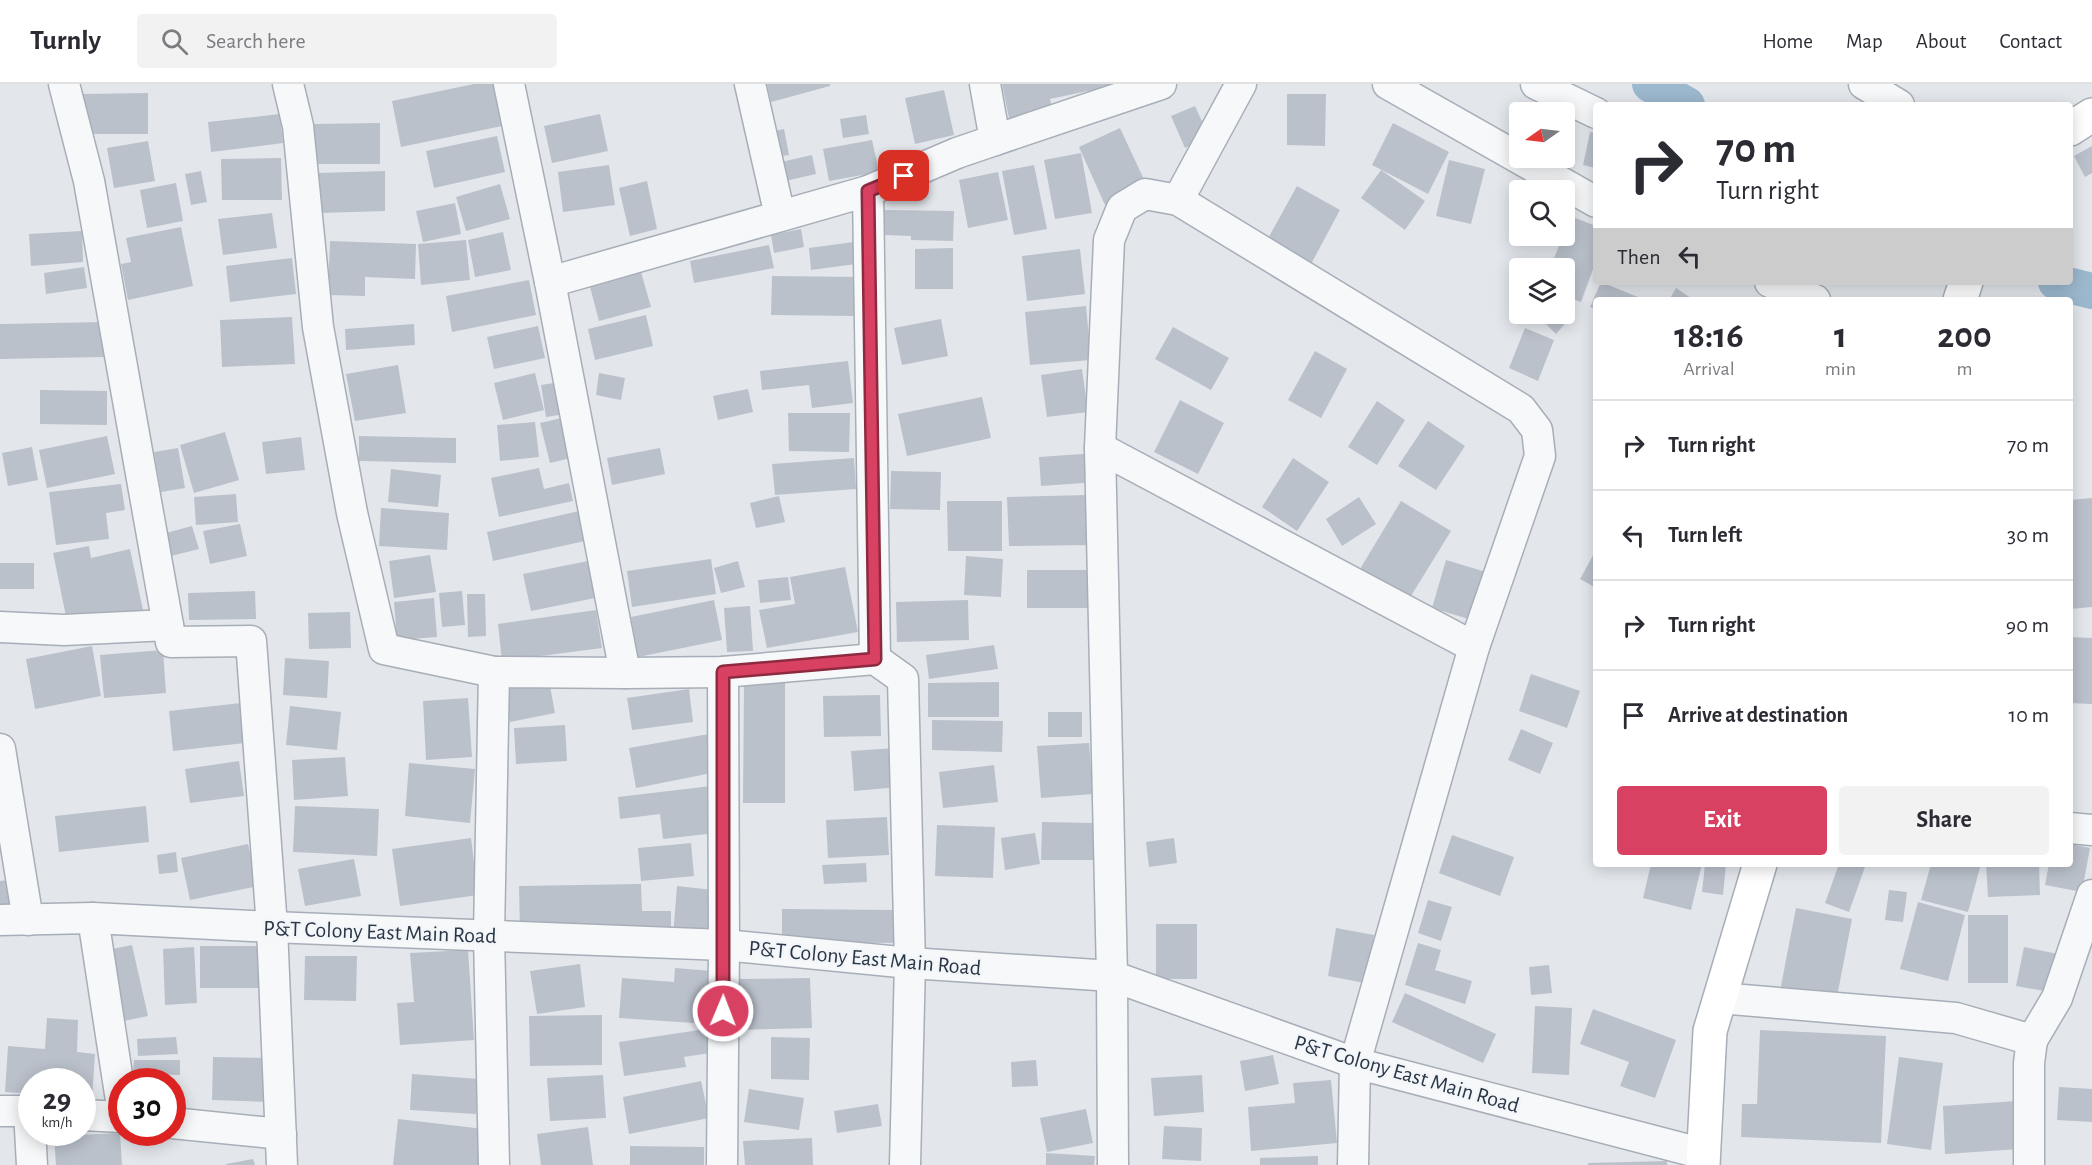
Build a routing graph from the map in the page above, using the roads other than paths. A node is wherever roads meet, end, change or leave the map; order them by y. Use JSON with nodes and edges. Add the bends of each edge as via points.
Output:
{"nodes":[{"id":1,"x":64,"y":84,"type":"edge"},
{"id":2,"x":288,"y":84,"type":"edge"},
{"id":3,"x":509,"y":84,"type":"edge"},
{"id":4,"x":750,"y":84,"type":"edge"},
{"id":5,"x":985,"y":84,"type":"edge"},
{"id":6,"x":1161,"y":84,"type":"edge"},
{"id":7,"x":1241,"y":84,"type":"edge"},
{"id":8,"x":1388,"y":84,"type":"edge"},
{"id":9,"x":1536,"y":84,"type":"edge"},
{"id":10,"x":1864,"y":84,"type":"edge"},
{"id":11,"x":1894,"y":102,"type":"edge"},
{"id":12,"x":1593,"y":112,"type":"edge"},
{"id":13,"x":2092,"y":115,"type":"edge"},
{"id":14,"x":2073,"y":127,"type":"edge"},
{"id":15,"x":995,"y":140,"type":"junction"},
{"id":16,"x":868,"y":191,"type":"junction"},
{"id":17,"x":1178,"y":200,"type":"junction"},
{"id":18,"x":1593,"y":200,"type":"edge"},
{"id":19,"x":780,"y":216,"type":"junction"},
{"id":20,"x":550,"y":282,"type":"junction"},
{"id":21,"x":1778,"y":285,"type":"edge"},
{"id":22,"x":1808,"y":297,"type":"edge"},
{"id":23,"x":1100,"y":448,"type":"junction"},
{"id":24,"x":168,"y":625,"type":"junction"},
{"id":25,"x":0,"y":627,"type":"edge"},
{"id":26,"x":1474,"y":647,"type":"junction"},
{"id":27,"x":875,"y":659,"type":"junction"},
{"id":28,"x":494,"y":672,"type":"junction"},
{"id":29,"x":723,"y":672,"type":"junction"},
{"id":30,"x":625,"y":673,"type":"junction"},
{"id":31,"x":0,"y":749,"type":"edge"},
{"id":32,"x":2073,"y":828,"type":"edge"},
{"id":33,"x":2092,"y":830,"type":"edge"},
{"id":34,"x":1759,"y":867,"type":"edge"},
{"id":35,"x":2092,"y":895,"type":"edge"},
{"id":36,"x":93,"y":918,"type":"junction"},
{"id":37,"x":14,"y":920,"type":"edge"},
{"id":38,"x":272,"y":927,"type":"junction"},
{"id":39,"x":489,"y":934,"type":"junction"},
{"id":40,"x":724,"y":945,"type":"junction"},
{"id":41,"x":910,"y":963,"type":"junction"},
{"id":42,"x":1112,"y":976,"type":"junction"},
{"id":43,"x":1719,"y":998,"type":"junction"},
{"id":44,"x":2032,"y":1040,"type":"junction"},
{"id":45,"x":1355,"y":1063,"type":"junction"},
{"id":46,"x":116,"y":1068,"type":"edge"},
{"id":47,"x":186,"y":1124,"type":"edge"},
{"id":48,"x":280,"y":1134,"type":"junction"},
{"id":49,"x":28,"y":1146,"type":"edge"},
{"id":50,"x":1704,"y":1160,"type":"edge"},
{"id":51,"x":32,"y":1165,"type":"edge"},
{"id":52,"x":282,"y":1165,"type":"edge"},
{"id":53,"x":494,"y":1165,"type":"edge"},
{"id":54,"x":722,"y":1165,"type":"edge"},
{"id":55,"x":905,"y":1165,"type":"edge"},
{"id":56,"x":1113,"y":1165,"type":"edge"},
{"id":57,"x":1353,"y":1165,"type":"edge"},
{"id":58,"x":2029,"y":1165,"type":"edge"}],
"edges":[{"from":1,"to":24,"type":"street","via":[[89,181]]},
{"from":2,"to":28,"type":"street","via":[[298,126],[318,327],[352,513],[384,649]]},
{"from":3,"to":20,"type":"street"},
{"from":4,"to":19,"type":"street"},
{"from":5,"to":15,"type":"street"},
{"from":6,"to":15,"type":"street"},
{"from":7,"to":17,"type":"street"},
{"from":8,"to":18,"type":"street"},
{"from":9,"to":12,"type":"street"},
{"from":10,"to":11,"type":"street"},
{"from":13,"to":14,"type":"street"},
{"from":15,"to":16,"type":"street"},
{"from":16,"to":19,"type":"street"},
{"from":16,"to":27,"type":"street"},
{"from":17,"to":23,"type":"street","via":[[1145,194],[1122,208],[1110,240]]},
{"from":17,"to":26,"type":"street","via":[[1521,410],[1537,430],[1540,456]]},
{"from":19,"to":20,"type":"street"},
{"from":20,"to":30,"type":"street"},
{"from":21,"to":22,"type":"street"},
{"from":23,"to":26,"type":"street"},
{"from":23,"to":42,"type":"street"},
{"from":24,"to":25,"type":"street","via":[[64,630]]},
{"from":24,"to":38,"type":"street","via":[[171,642],[251,641]]},
{"from":26,"to":45,"type":"street"},
{"from":27,"to":29,"type":"street"},
{"from":27,"to":41,"type":"street","via":[[903,679]]},
{"from":28,"to":30,"type":"street"},
{"from":28,"to":39,"type":"street"},
{"from":29,"to":30,"type":"street"},
{"from":29,"to":40,"type":"street"},
{"from":31,"to":37,"type":"street"},
{"from":32,"to":33,"type":"street"},
{"from":34,"to":43,"type":"street"},
{"from":35,"to":44,"type":"street","via":[[2057,998]]},
{"from":36,"to":37,"type":"street","name":"P&T Colony East Main Road"},
{"from":36,"to":38,"type":"street","name":"P&T Colony East Main Road"},
{"from":36,"to":46,"type":"street"},
{"from":38,"to":39,"type":"street","name":"P&T Colony East Main Road"},
{"from":38,"to":48,"type":"street"},
{"from":39,"to":40,"type":"street","name":"P&T Colony East Main Road"},
{"from":39,"to":53,"type":"street"},
{"from":40,"to":41,"type":"street","name":"P&T Colony East Main Road"},
{"from":40,"to":54,"type":"street"},
{"from":41,"to":42,"type":"street","name":"P&T Colony East Main Road"},
{"from":41,"to":55,"type":"street"},
{"from":42,"to":45,"type":"street","name":"P&T Colony East Main Road"},
{"from":42,"to":56,"type":"street"},
{"from":43,"to":44,"type":"street","via":[[1956,1018]]},
{"from":43,"to":50,"type":"street","via":[[1710,1031]]},
{"from":44,"to":58,"type":"street"},
{"from":45,"to":50,"type":"street","name":"P&T Colony East Main Road"},
{"from":45,"to":57,"type":"street"},
{"from":47,"to":48,"type":"street"},
{"from":48,"to":52,"type":"street"},
{"from":49,"to":51,"type":"street"}]}
